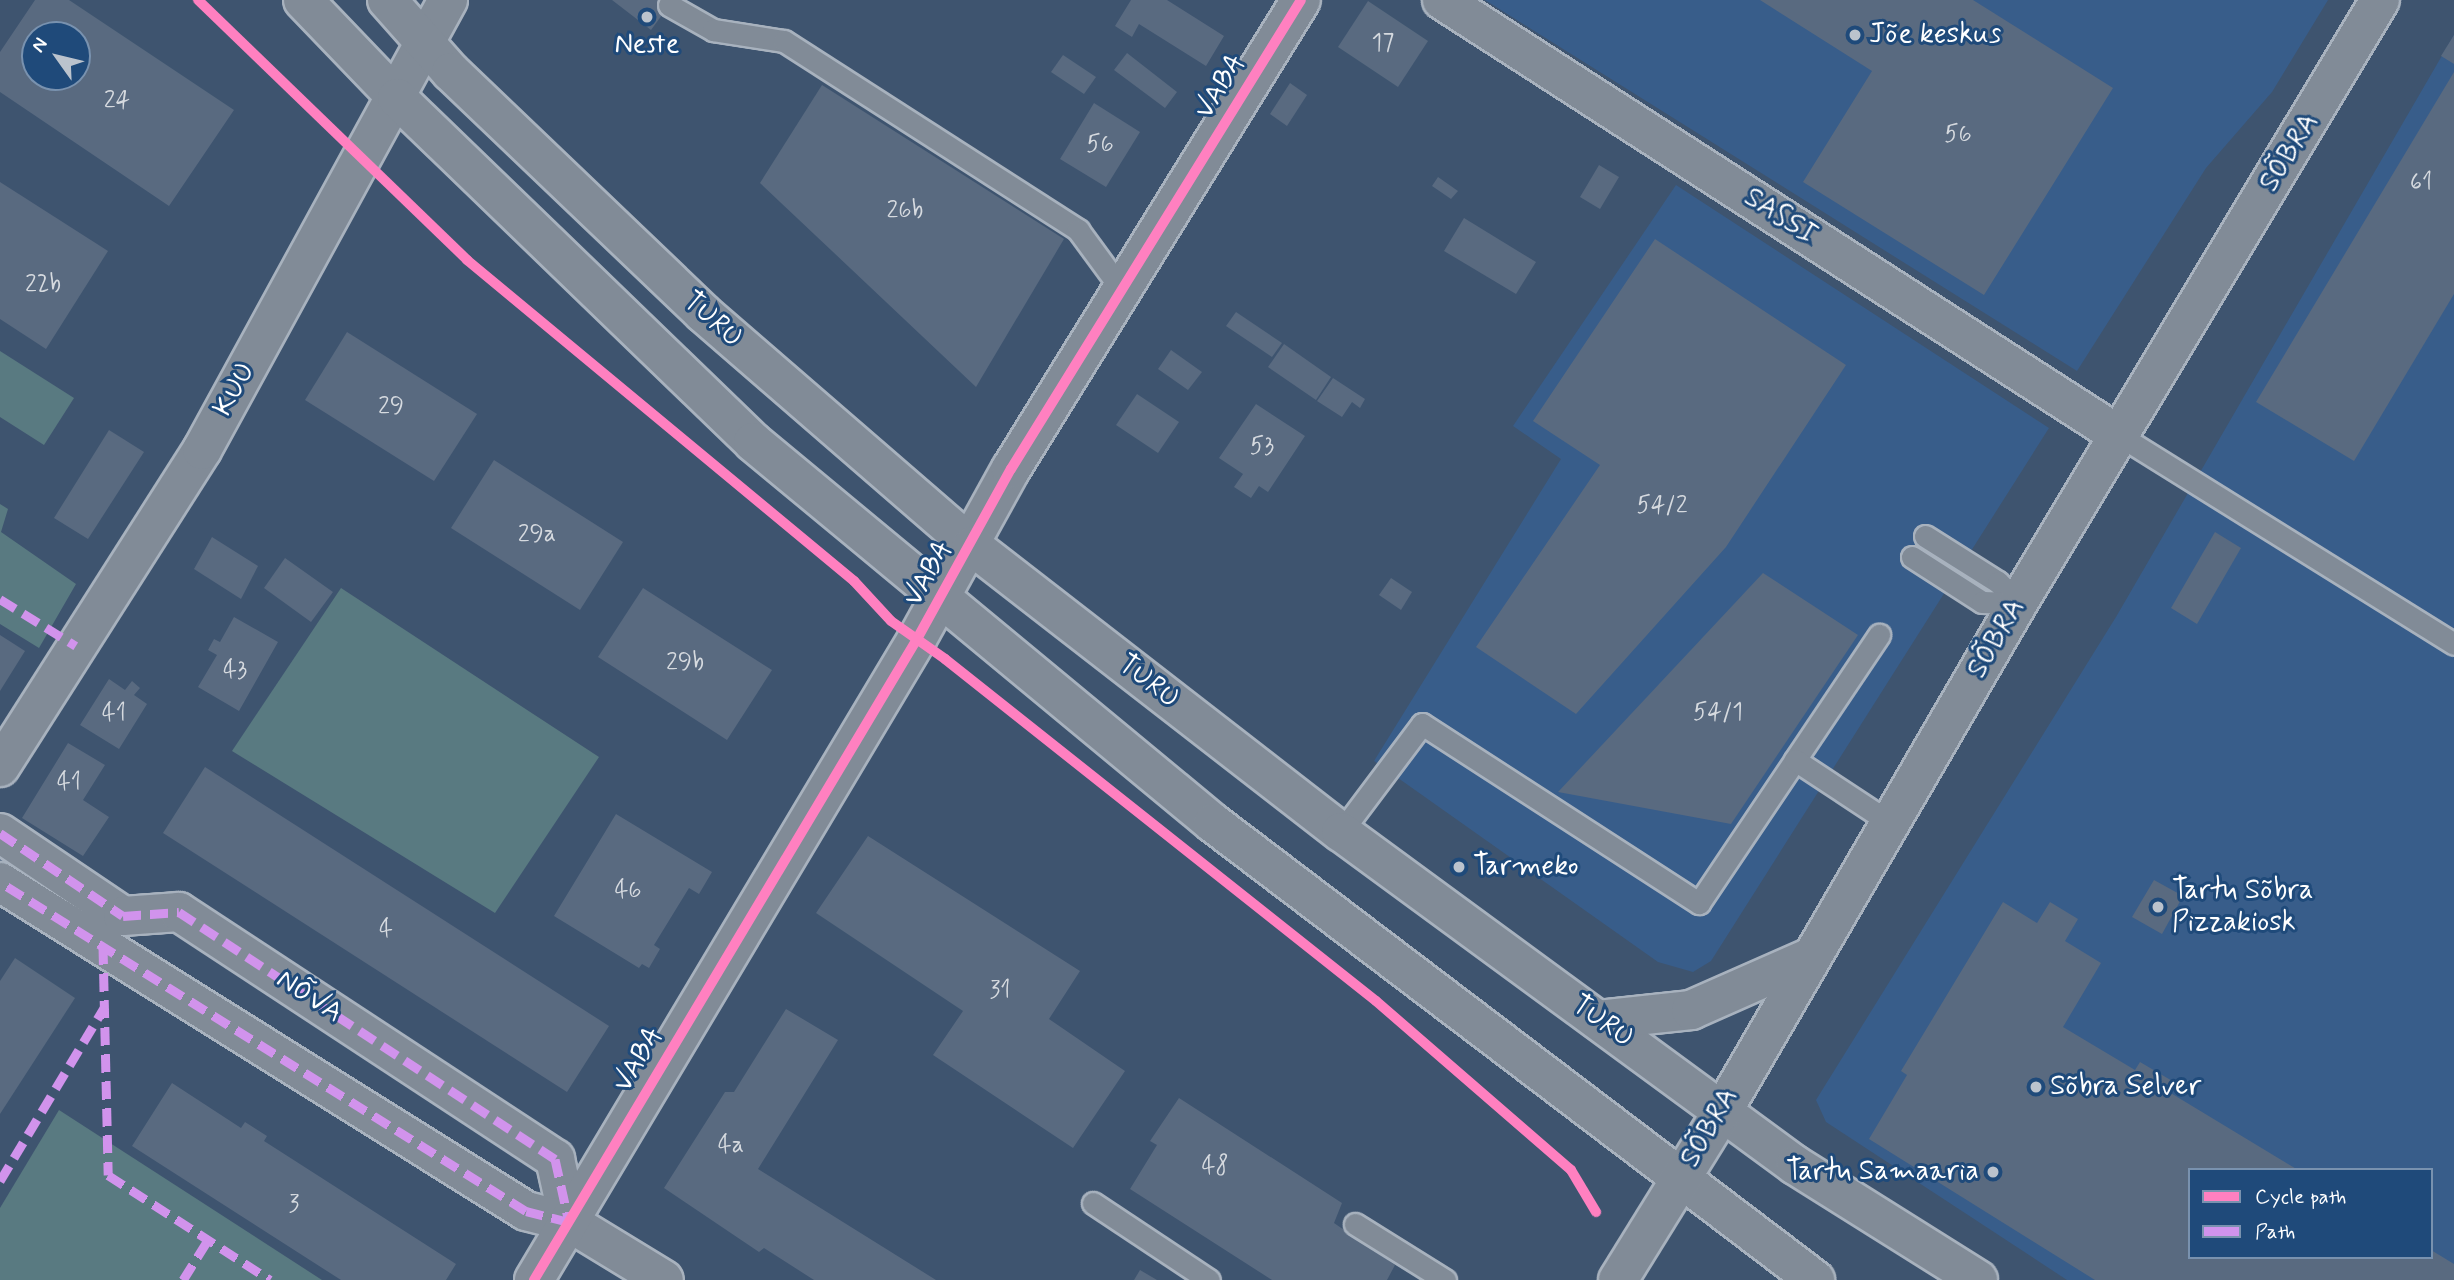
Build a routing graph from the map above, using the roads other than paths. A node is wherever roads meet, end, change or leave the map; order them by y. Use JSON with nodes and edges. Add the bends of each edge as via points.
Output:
{"nodes":[{"id":1,"x":303,"y":0,"type":"edge"},
{"id":2,"x":387,"y":0,"type":"edge"},
{"id":3,"x":449,"y":0,"type":"edge"},
{"id":4,"x":1301,"y":0,"type":"edge"},
{"id":5,"x":1442,"y":0,"type":"edge"},
{"id":6,"x":2379,"y":0,"type":"edge"},
{"id":7,"x":669,"y":5,"type":"dead end"},
{"id":8,"x":426,"y":44,"type":"junction"},
{"id":9,"x":397,"y":98,"type":"junction"},
{"id":10,"x":1122,"y":290,"type":"junction"},
{"id":11,"x":2117,"y":434,"type":"junction"},
{"id":12,"x":1925,"y":537,"type":"dead end"},
{"id":13,"x":972,"y":546,"type":"junction"},
{"id":14,"x":1912,"y":557,"type":"dead end"},
{"id":15,"x":940,"y":599,"type":"junction"},
{"id":16,"x":2018,"y":603,"type":"junction"},
{"id":17,"x":1879,"y":635,"type":"dead end"},
{"id":18,"x":2454,"y":644,"type":"edge"},
{"id":19,"x":1795,"y":760,"type":"junction"},
{"id":20,"x":0,"y":767,"type":"edge"},
{"id":21,"x":1889,"y":822,"type":"junction"},
{"id":22,"x":1341,"y":832,"type":"junction"},
{"id":23,"x":0,"y":833,"type":"edge"},
{"id":24,"x":0,"y":882,"type":"edge"},
{"id":25,"x":1809,"y":958,"type":"junction"},
{"id":26,"x":1598,"y":1020,"type":"junction"},
{"id":27,"x":1722,"y":1112,"type":"junction"},
{"id":28,"x":1679,"y":1181,"type":"junction"},
{"id":29,"x":1093,"y":1203,"type":"dead end"},
{"id":30,"x":569,"y":1222,"type":"junction"},
{"id":31,"x":1356,"y":1224,"type":"dead end"},
{"id":32,"x":534,"y":1280,"type":"edge"},
{"id":33,"x":664,"y":1280,"type":"edge"},
{"id":34,"x":1209,"y":1280,"type":"edge"},
{"id":35,"x":1445,"y":1280,"type":"edge"},
{"id":36,"x":1618,"y":1280,"type":"edge"},
{"id":37,"x":1815,"y":1280,"type":"edge"},
{"id":38,"x":1978,"y":1280,"type":"edge"}],
"edges":[{"from":1,"to":9,"type":"street","name":"TURU"},
{"from":2,"to":8,"type":"street","name":"TURU"},
{"from":3,"to":8,"type":"street","name":"KUU"},
{"from":4,"to":10,"type":"street","name":"VABA"},
{"from":5,"to":11,"type":"street","name":"SASSI"},
{"from":6,"to":11,"type":"street","name":"SÕBRA"},
{"from":7,"to":10,"type":"lane","via":[[713,30],[784,41],[1077,230]]},
{"from":8,"to":9,"type":"street","name":"KUU"},
{"from":8,"to":13,"type":"street","name":"TURU","via":[[703,313]]},
{"from":9,"to":15,"type":"street","name":"TURU","via":[[753,442]]},
{"from":9,"to":20,"type":"street","name":"KUU","via":[[202,450]]},
{"from":10,"to":13,"type":"street","name":"VABA","via":[[1011,469]]},
{"from":11,"to":16,"type":"street","name":"SÕBRA"},
{"from":11,"to":18,"type":"lane"},
{"from":12,"to":16,"type":"lane","via":[[1998,582]]},
{"from":13,"to":15,"type":"street","name":"VABA"},
{"from":13,"to":22,"type":"street","name":"TURU"},
{"from":14,"to":16,"type":"lane","via":[[1982,602]]},
{"from":15,"to":28,"type":"street","name":"TURU","via":[[1213,823]]},
{"from":15,"to":30,"type":"street","name":"VABA"},
{"from":16,"to":21,"type":"street","name":"SÕBRA"},
{"from":17,"to":19,"type":"lane"},
{"from":19,"to":21,"type":"lane"},
{"from":19,"to":22,"type":"lane","via":[[1699,903],[1422,724]]},
{"from":21,"to":25,"type":"street","name":"SÕBRA"},
{"from":22,"to":26,"type":"street","name":"TURU"},
{"from":23,"to":30,"type":"street","name":"NÕVA","via":[[123,916],[179,912],[555,1159]]},
{"from":24,"to":30,"type":"street","via":[[526,1211]]},
{"from":25,"to":26,"type":"street","via":[[1691,1010]]},
{"from":25,"to":27,"type":"street","name":"SÕBRA"},
{"from":26,"to":27,"type":"street","name":"TURU"},
{"from":27,"to":28,"type":"street","name":"SÕBRA"},
{"from":27,"to":38,"type":"street","name":"TURU","via":[[1795,1166]]},
{"from":28,"to":36,"type":"street","name":"SÕBRA"},
{"from":28,"to":37,"type":"street","name":"TURU"},
{"from":29,"to":34,"type":"lane"},
{"from":30,"to":32,"type":"street","name":"VABA"},
{"from":30,"to":33,"type":"street"},
{"from":31,"to":35,"type":"lane"}]}
